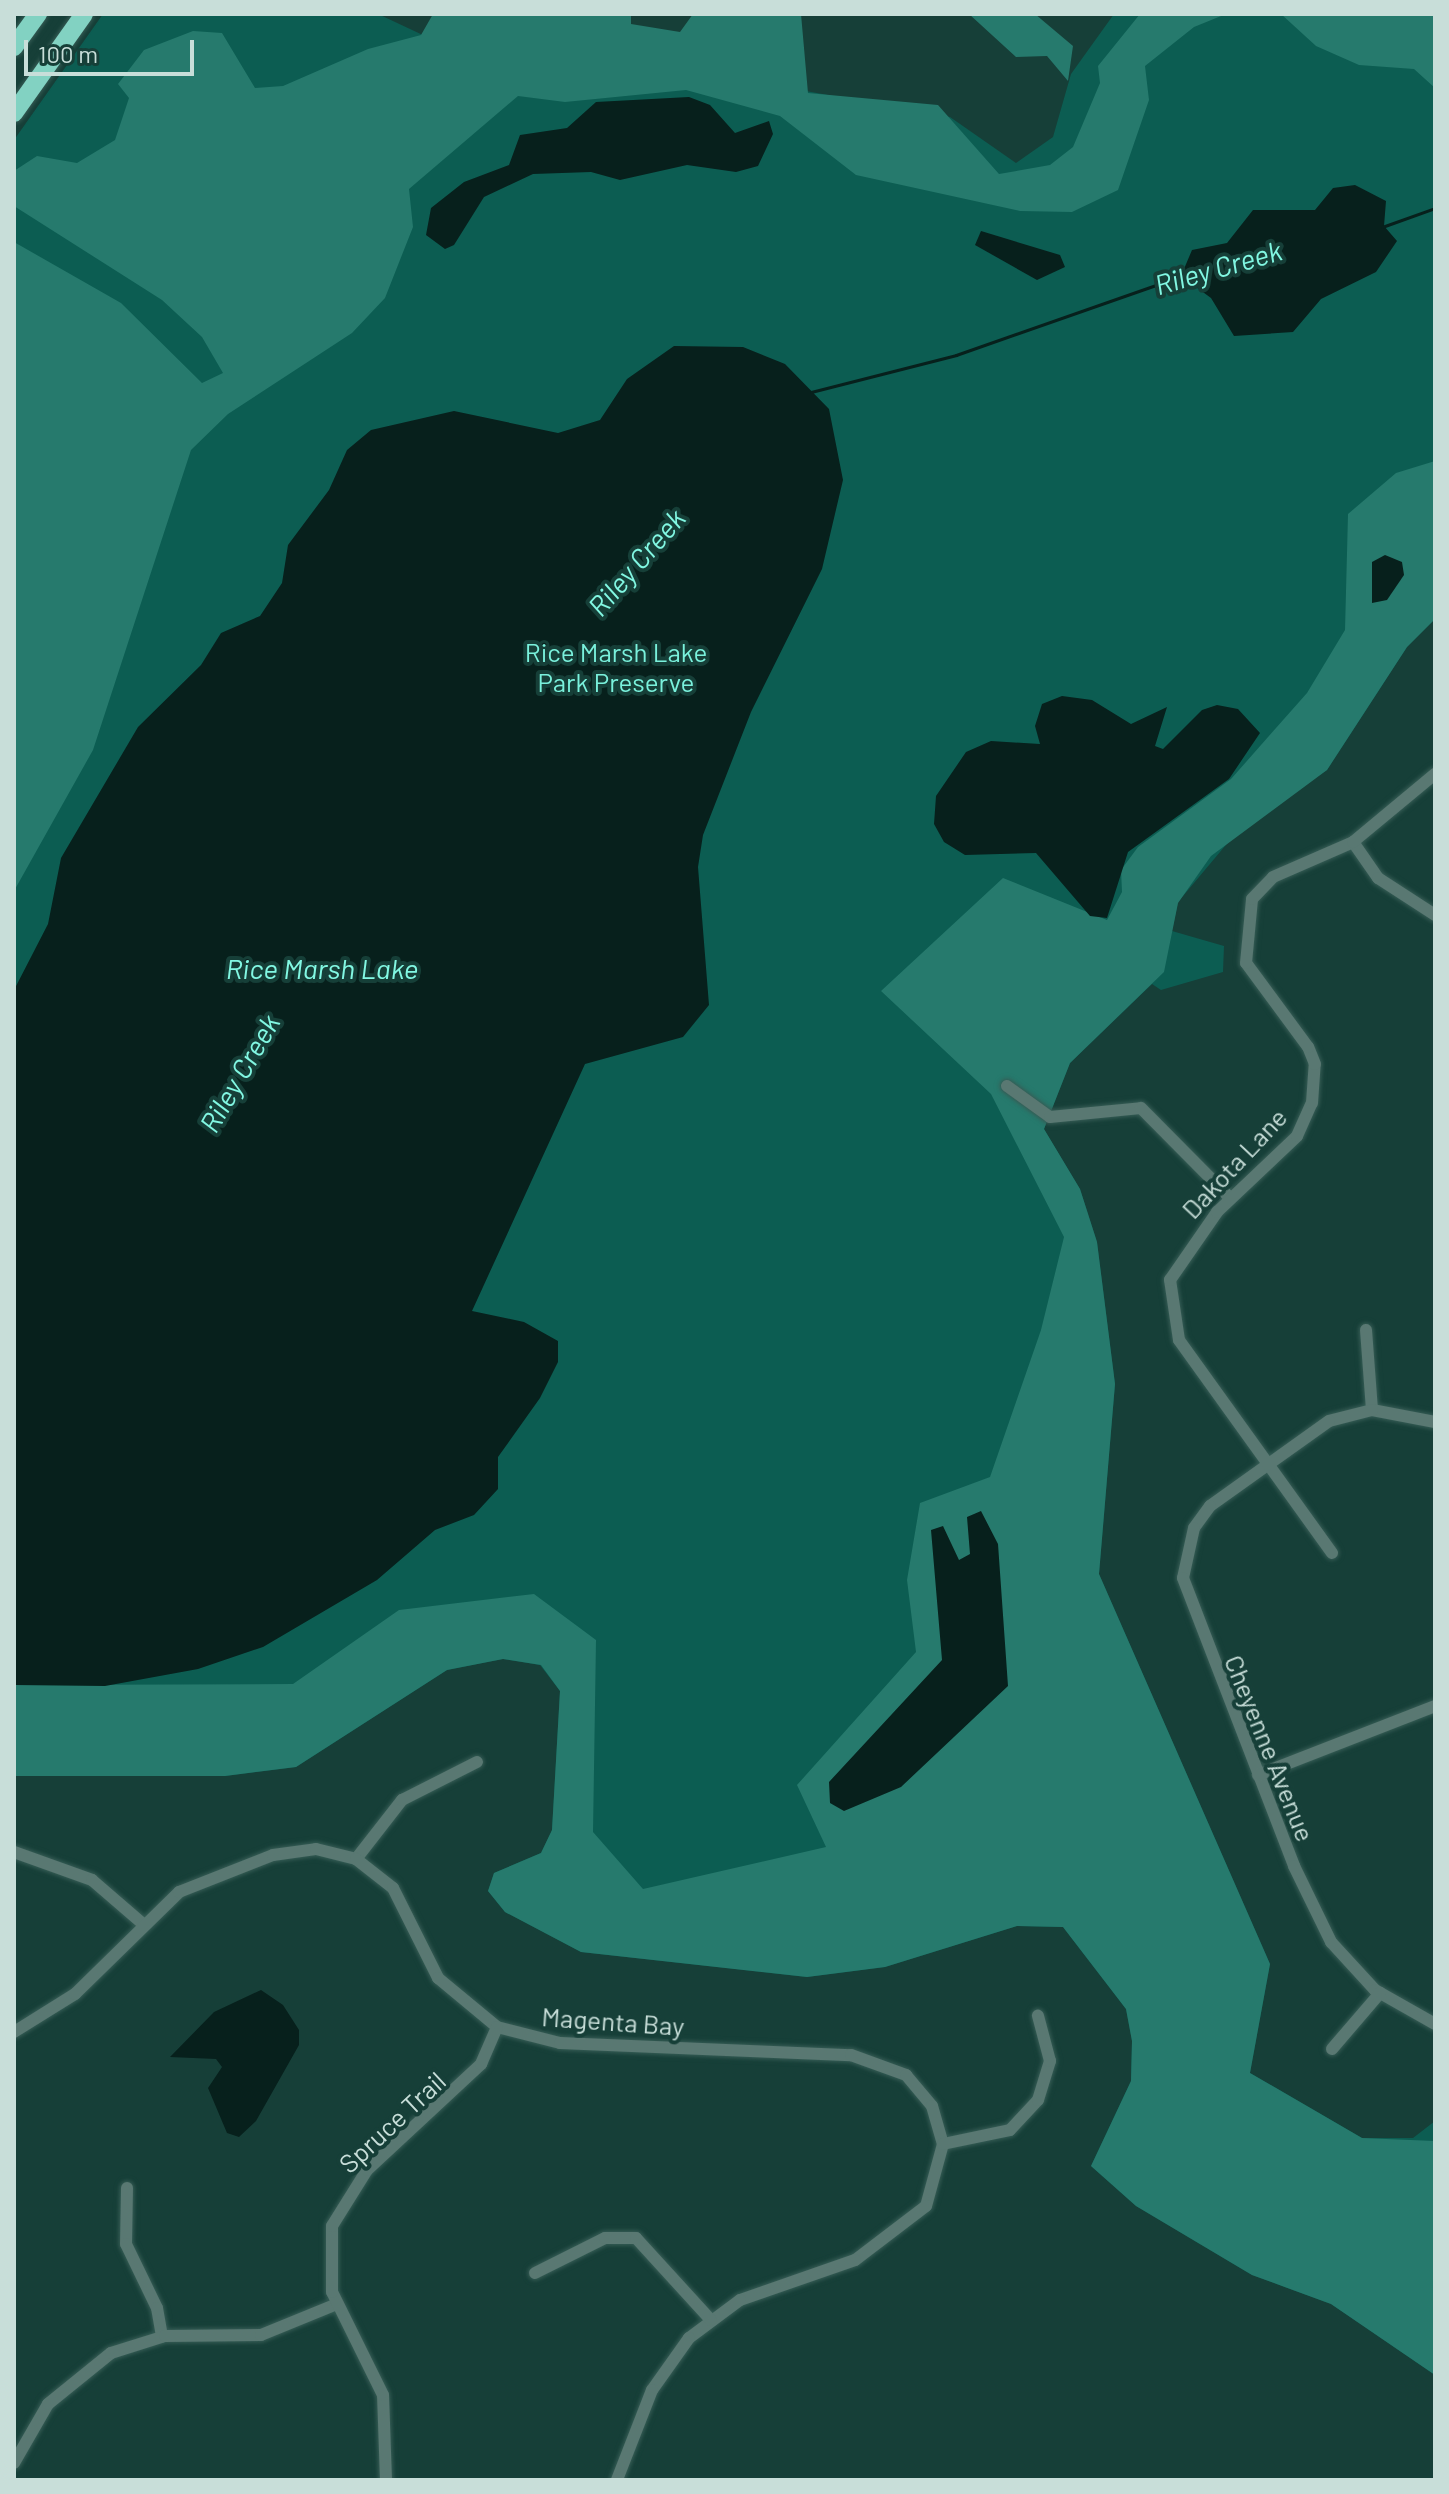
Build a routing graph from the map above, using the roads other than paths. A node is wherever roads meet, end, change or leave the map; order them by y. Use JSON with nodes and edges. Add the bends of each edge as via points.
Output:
{"nodes":[{"id":1,"x":38,"y":14,"type":"edge"},
{"id":2,"x":84,"y":14,"type":"edge"},
{"id":3,"x":14,"y":47,"type":"edge"},
{"id":4,"x":14,"y":113,"type":"edge"},
{"id":5,"x":1435,"y":774,"type":"edge"},
{"id":6,"x":1353,"y":842,"type":"junction"},
{"id":7,"x":1435,"y":915,"type":"edge"},
{"id":8,"x":1007,"y":1086,"type":"dead end"},
{"id":9,"x":1230,"y":1198,"type":"junction"},
{"id":10,"x":1366,"y":1330,"type":"dead end"},
{"id":11,"x":1372,"y":1410,"type":"junction"},
{"id":12,"x":1435,"y":1422,"type":"edge"},
{"id":13,"x":1265,"y":1465,"type":"junction"},
{"id":14,"x":1332,"y":1553,"type":"dead end"},
{"id":15,"x":1435,"y":1706,"type":"edge"},
{"id":16,"x":477,"y":1762,"type":"dead end"},
{"id":17,"x":1258,"y":1775,"type":"junction"},
{"id":18,"x":14,"y":1852,"type":"edge"},
{"id":19,"x":356,"y":1859,"type":"junction"},
{"id":20,"x":143,"y":1924,"type":"junction"},
{"id":21,"x":1380,"y":1993,"type":"junction"},
{"id":22,"x":1038,"y":2016,"type":"dead end"},
{"id":23,"x":1435,"y":2024,"type":"edge"},
{"id":24,"x":497,"y":2027,"type":"junction"},
{"id":25,"x":14,"y":2032,"type":"edge"},
{"id":26,"x":1332,"y":2049,"type":"dead end"},
{"id":27,"x":943,"y":2144,"type":"junction"},
{"id":28,"x":127,"y":2188,"type":"dead end"},
{"id":29,"x":535,"y":2273,"type":"dead end"},
{"id":30,"x":337,"y":2304,"type":"junction"},
{"id":31,"x":711,"y":2320,"type":"junction"},
{"id":32,"x":162,"y":2337,"type":"junction"},
{"id":33,"x":14,"y":2463,"type":"edge"},
{"id":34,"x":386,"y":2480,"type":"edge"},
{"id":35,"x":617,"y":2480,"type":"edge"}],
"edges":[{"from":1,"to":3,"type":"highway"},
{"from":2,"to":4,"type":"highway"},
{"from":5,"to":6,"type":"street","name":"Dakota Lane"},
{"from":6,"to":7,"type":"street","via":[[1378,878]]},
{"from":6,"to":9,"type":"street","name":"Dakota Lane","via":[[1273,877],[1252,899],[1243,943],[1247,968],[1308,1047],[1315,1083],[1297,1136]]},
{"from":8,"to":9,"type":"street","via":[[1050,1117],[1141,1108]]},
{"from":9,"to":13,"type":"street","name":"Dakota Lane","via":[[1187,1246],[1170,1280],[1170,1310],[1179,1340]]},
{"from":10,"to":11,"type":"street"},
{"from":11,"to":12,"type":"street"},
{"from":11,"to":13,"type":"street","name":"Cheyenne Avenue","via":[[1329,1421]]},
{"from":13,"to":14,"type":"street","name":"Dakota Lane"},
{"from":13,"to":17,"type":"street","name":"Cheyenne Avenue","via":[[1210,1506],[1194,1528],[1183,1578]]},
{"from":15,"to":17,"type":"street"},
{"from":16,"to":19,"type":"street","via":[[402,1800]]},
{"from":17,"to":21,"type":"street","name":"Cheyenne Avenue","via":[[1331,1942]]},
{"from":18,"to":20,"type":"street","via":[[92,1880]]},
{"from":19,"to":20,"type":"street","name":"Magenta Bay","via":[[316,1849],[273,1855],[200,1880]]},
{"from":19,"to":24,"type":"street","name":"Magenta Bay","via":[[402,1900],[446,1988]]},
{"from":20,"to":25,"type":"street","name":"Magenta Bay","via":[[75,1994]]},
{"from":21,"to":23,"type":"street","name":"Cheyenne Avenue"},
{"from":21,"to":26,"type":"street"},
{"from":22,"to":27,"type":"street","via":[[1050,2061],[1038,2100],[1010,2130]]},
{"from":24,"to":27,"type":"street","name":"Magenta Bay","via":[[560,2043],[871,2058],[921,2089]]},
{"from":24,"to":30,"type":"street","name":"Spruce Trail","via":[[463,2086],[367,2170],[340,2205],[327,2247]]},
{"from":27,"to":31,"type":"street","name":"Magenta Bay","via":[[939,2177],[926,2206],[884,2243],[769,2287]]},
{"from":28,"to":32,"type":"street","via":[[126,2244],[157,2308]]},
{"from":29,"to":31,"type":"street","via":[[605,2238],[636,2238]]},
{"from":30,"to":32,"type":"street","via":[[261,2335]]},
{"from":30,"to":34,"type":"street","name":"Spruce Trail","via":[[383,2395]]},
{"from":31,"to":35,"type":"street","via":[[652,2390]]},
{"from":32,"to":33,"type":"street","via":[[111,2353],[66,2383]]}]}
